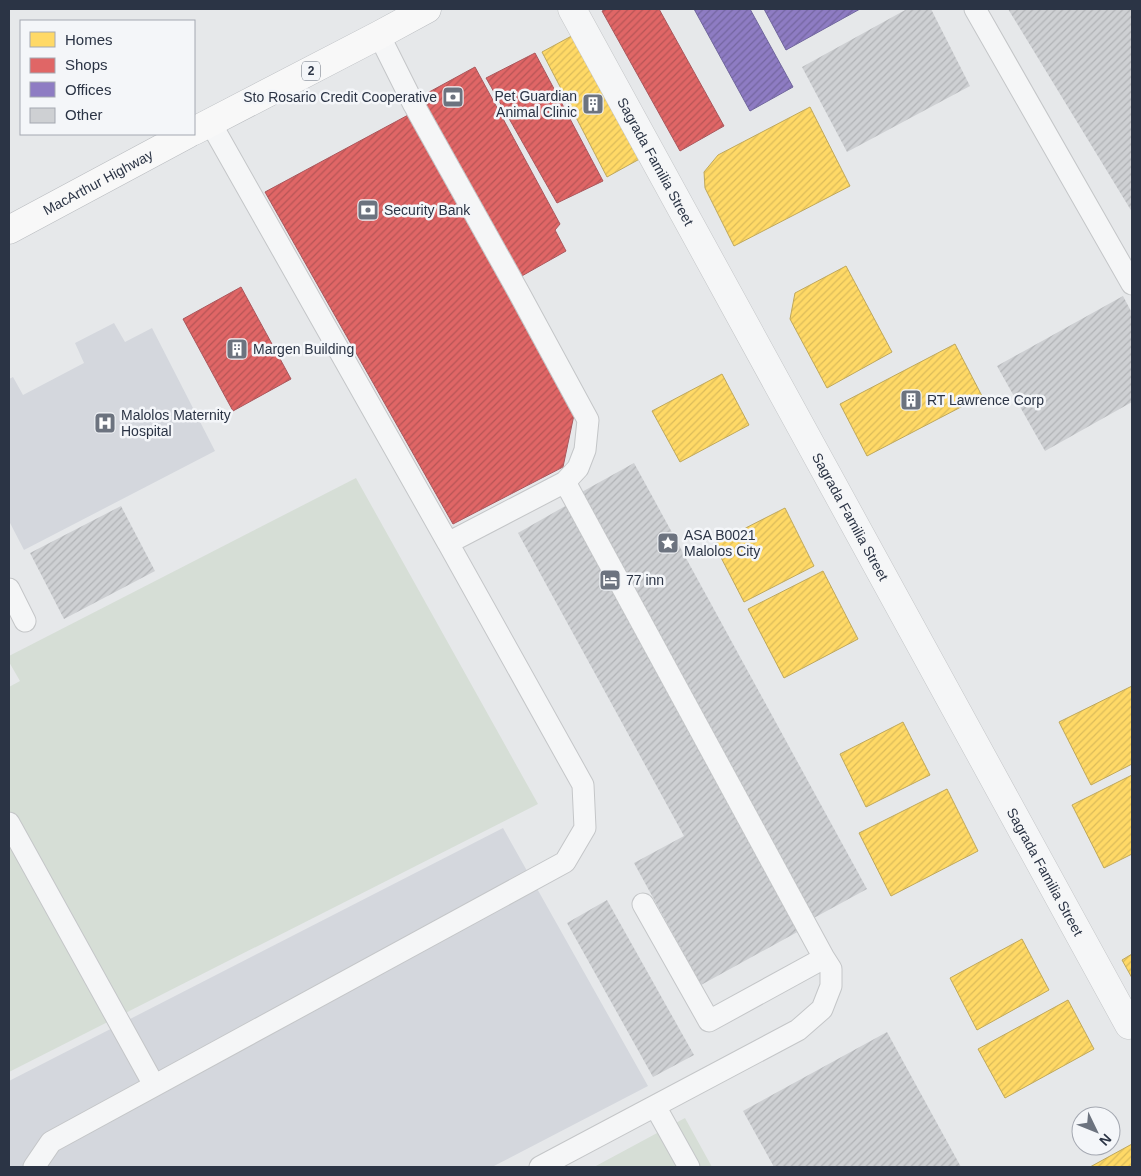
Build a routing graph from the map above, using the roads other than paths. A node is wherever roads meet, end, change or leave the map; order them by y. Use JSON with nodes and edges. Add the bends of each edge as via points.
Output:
{"nodes":[{"id":1,"x":427,"y":9,"type":"edge"},
{"id":2,"x":572,"y":9,"type":"edge"},
{"id":3,"x":975,"y":9,"type":"edge"},
{"id":4,"x":379,"y":35,"type":"junction"},
{"id":5,"x":197,"y":129,"type":"edge"},
{"id":6,"x":186,"y":135,"type":"edge"},
{"id":7,"x":9,"y":230,"type":"edge"},
{"id":8,"x":1132,"y":284,"type":"edge"},
{"id":9,"x":565,"y":482,"type":"junction"},
{"id":10,"x":448,"y":543,"type":"junction"},
{"id":11,"x":9,"y":589,"type":"edge"},
{"id":12,"x":25,"y":621,"type":"dead end"},
{"id":13,"x":9,"y":823,"type":"edge"},
{"id":14,"x":644,"y":904,"type":"dead end"},
{"id":15,"x":824,"y":958,"type":"junction"},
{"id":16,"x":1129,"y":1025,"type":"dead end"},
{"id":17,"x":154,"y":1085,"type":"junction"},
{"id":18,"x":655,"y":1106,"type":"junction"},
{"id":19,"x":34,"y":1167,"type":"edge"},
{"id":20,"x":540,"y":1167,"type":"edge"},
{"id":21,"x":689,"y":1167,"type":"edge"}],
"edges":[{"from":1,"to":4,"type":"highway","name":"MacArthur Highway","number":"2"},
{"from":2,"to":16,"type":"street","name":"Sagrada Familia Street"},
{"from":3,"to":8,"type":"lane"},
{"from":4,"to":5,"type":"highway","name":"MacArthur Highway","number":"2"},
{"from":4,"to":9,"type":"lane","via":[[414,105],[588,420],[585,450],[578,468]]},
{"from":5,"to":10,"type":"lane"},
{"from":6,"to":7,"type":"highway","name":"MacArthur Highway","number":"2"},
{"from":9,"to":10,"type":"lane"},
{"from":9,"to":15,"type":"lane"},
{"from":10,"to":17,"type":"lane","via":[[583,785],[585,828],[564,862]]},
{"from":11,"to":12,"type":"lane"},
{"from":13,"to":17,"type":"lane"},
{"from":14,"to":15,"type":"lane","via":[[709,1021]]},
{"from":15,"to":18,"type":"lane","via":[[831,969],[831,986],[822,1008],[798,1030]]},
{"from":17,"to":19,"type":"lane","via":[[51,1142]]},
{"from":18,"to":20,"type":"lane"},
{"from":18,"to":21,"type":"lane"}]}
